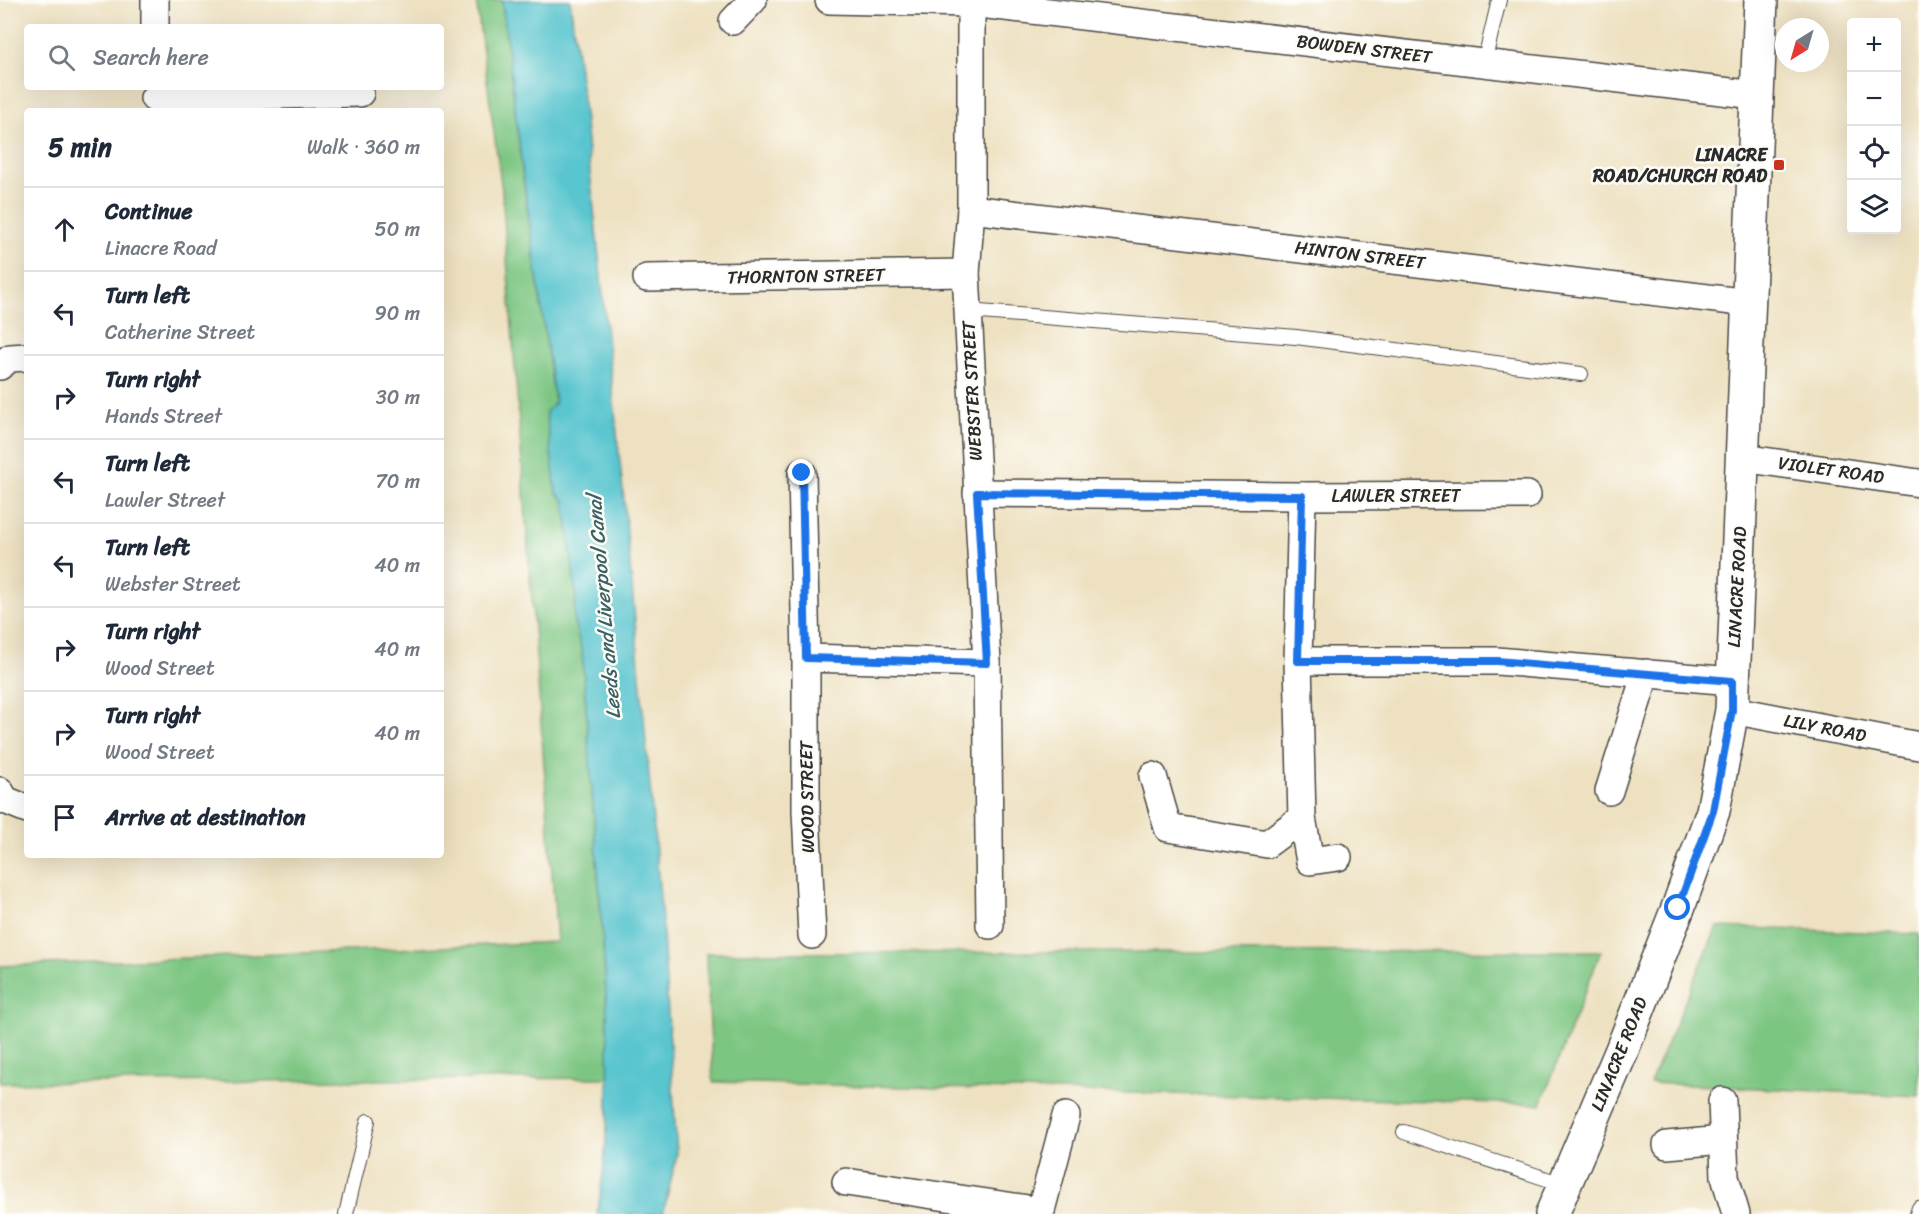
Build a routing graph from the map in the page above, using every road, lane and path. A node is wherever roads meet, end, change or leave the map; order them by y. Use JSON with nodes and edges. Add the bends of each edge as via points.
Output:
{"nodes":[{"id":1,"x":155,"y":0,"type":"edge"},
{"id":2,"x":753,"y":0,"type":"edge"},
{"id":3,"x":829,"y":0,"type":"edge"},
{"id":4,"x":1499,"y":0,"type":"edge"},
{"id":5,"x":1761,"y":0,"type":"edge"},
{"id":6,"x":971,"y":1,"type":"edge"},
{"id":7,"x":733,"y":21,"type":"dead end"},
{"id":8,"x":155,"y":24,"type":"edge"},
{"id":9,"x":1484,"y":63,"type":"junction"},
{"id":10,"x":360,"y":93,"type":"dead end"},
{"id":11,"x":1756,"y":95,"type":"junction"},
{"id":12,"x":154,"y":99,"type":"edge"},
{"id":13,"x":971,"y":209,"type":"junction"},
{"id":14,"x":966,"y":273,"type":"junction"},
{"id":15,"x":647,"y":278,"type":"dead end"},
{"id":16,"x":1749,"y":303,"type":"junction"},
{"id":17,"x":968,"y":310,"type":"junction"},
{"id":18,"x":24,"y":357,"type":"edge"},
{"id":19,"x":0,"y":366,"type":"edge"},
{"id":20,"x":1581,"y":374,"type":"dead end"},
{"id":21,"x":1742,"y":458,"type":"junction"},
{"id":22,"x":802,"y":473,"type":"dead end"},
{"id":23,"x":1919,"y":483,"type":"edge"},
{"id":24,"x":977,"y":493,"type":"junction"},
{"id":25,"x":1527,"y":495,"type":"dead end"},
{"id":26,"x":1302,"y":496,"type":"junction"},
{"id":27,"x":806,"y":658,"type":"junction"},
{"id":28,"x":1298,"y":661,"type":"junction"},
{"id":29,"x":987,"y":663,"type":"junction"},
{"id":30,"x":1646,"y":673,"type":"junction"},
{"id":31,"x":1732,"y":695,"type":"junction"},
{"id":32,"x":1919,"y":746,"type":"edge"},
{"id":33,"x":1153,"y":776,"type":"dead end"},
{"id":34,"x":0,"y":791,"type":"edge"},
{"id":35,"x":1609,"y":791,"type":"dead end"},
{"id":36,"x":24,"y":808,"type":"edge"},
{"id":37,"x":1302,"y":818,"type":"junction"},
{"id":38,"x":1338,"y":857,"type":"dead end"},
{"id":39,"x":990,"y":925,"type":"dead end"},
{"id":40,"x":812,"y":935,"type":"dead end"},
{"id":41,"x":1722,"y":1101,"type":"dead end"},
{"id":42,"x":1066,"y":1116,"type":"dead end"},
{"id":43,"x":368,"y":1120,"type":"dead end"},
{"id":44,"x":1404,"y":1132,"type":"dead end"},
{"id":45,"x":1723,"y":1140,"type":"junction"},
{"id":46,"x":1667,"y":1145,"type":"dead end"},
{"id":47,"x":846,"y":1182,"type":"dead end"},
{"id":48,"x":1558,"y":1199,"type":"edge"},
{"id":49,"x":1919,"y":1208,"type":"edge"},
{"id":50,"x":1041,"y":1212,"type":"edge"},
{"id":51,"x":346,"y":1214,"type":"edge"},
{"id":52,"x":1736,"y":1214,"type":"edge"},
{"id":53,"x":1917,"y":1214,"type":"edge"}],
"edges":[{"from":1,"to":8,"type":"street"},
{"from":2,"to":7,"type":"street"},
{"from":3,"to":6,"type":"street","name":"BOWDEN STREET"},
{"from":4,"to":9,"type":"lane"},
{"from":5,"to":11,"type":"main road","name":"LINACRE ROAD"},
{"from":6,"to":9,"type":"street","name":"BOWDEN STREET"},
{"from":6,"to":13,"type":"street","name":"WEBSTER STREET"},
{"from":9,"to":11,"type":"street","name":"BOWDEN STREET"},
{"from":10,"to":12,"type":"street"},
{"from":11,"to":16,"type":"main road","name":"LINACRE ROAD"},
{"from":13,"to":14,"type":"street","name":"WEBSTER STREET"},
{"from":13,"to":16,"type":"street","name":"HINTON STREET"},
{"from":14,"to":15,"type":"street","name":"THORNTON STREET"},
{"from":14,"to":17,"type":"street","name":"WEBSTER STREET"},
{"from":16,"to":21,"type":"main road","name":"LINACRE ROAD"},
{"from":17,"to":20,"type":"lane","via":[[1296,338]]},
{"from":17,"to":24,"type":"street","name":"WEBSTER STREET"},
{"from":18,"to":19,"type":"street","via":[[10,358]]},
{"from":21,"to":23,"type":"street","name":"VIOLET ROAD"},
{"from":21,"to":31,"type":"main road","name":"LINACRE ROAD"},
{"from":22,"to":27,"type":"street","name":"WOOD STREET"},
{"from":24,"to":26,"type":"street","name":"LAWLER STREET"},
{"from":24,"to":29,"type":"street","name":"WEBSTER STREET"},
{"from":25,"to":26,"type":"street","name":"LAWLER STREET"},
{"from":26,"to":28,"type":"street"},
{"from":27,"to":29,"type":"street"},
{"from":27,"to":40,"type":"street","name":"WOOD STREET","via":[[806,811]]},
{"from":28,"to":30,"type":"street","name":"LILY ROAD","via":[[1497,661]]},
{"from":28,"to":37,"type":"street"},
{"from":29,"to":39,"type":"street","name":"WEBSTER STREET"},
{"from":30,"to":31,"type":"street","name":"LILY ROAD"},
{"from":30,"to":35,"type":"street"},
{"from":31,"to":32,"type":"street","name":"LILY ROAD"},
{"from":31,"to":48,"type":"main road","name":"LINACRE ROAD","via":[[1713,811],[1622,1050]]},
{"from":33,"to":37,"type":"street","via":[[1168,828],[1267,844]]},
{"from":34,"to":36,"type":"street","via":[[5,800]]},
{"from":37,"to":38,"type":"street","via":[[1310,861]]},
{"from":41,"to":45,"type":"street"},
{"from":42,"to":50,"type":"street"},
{"from":43,"to":51,"type":"lane"},
{"from":44,"to":48,"type":"lane"},
{"from":45,"to":46,"type":"street"},
{"from":45,"to":52,"type":"street","via":[[1725,1177]]},
{"from":47,"to":50,"type":"street"},
{"from":49,"to":53,"type":"lane"}]}
